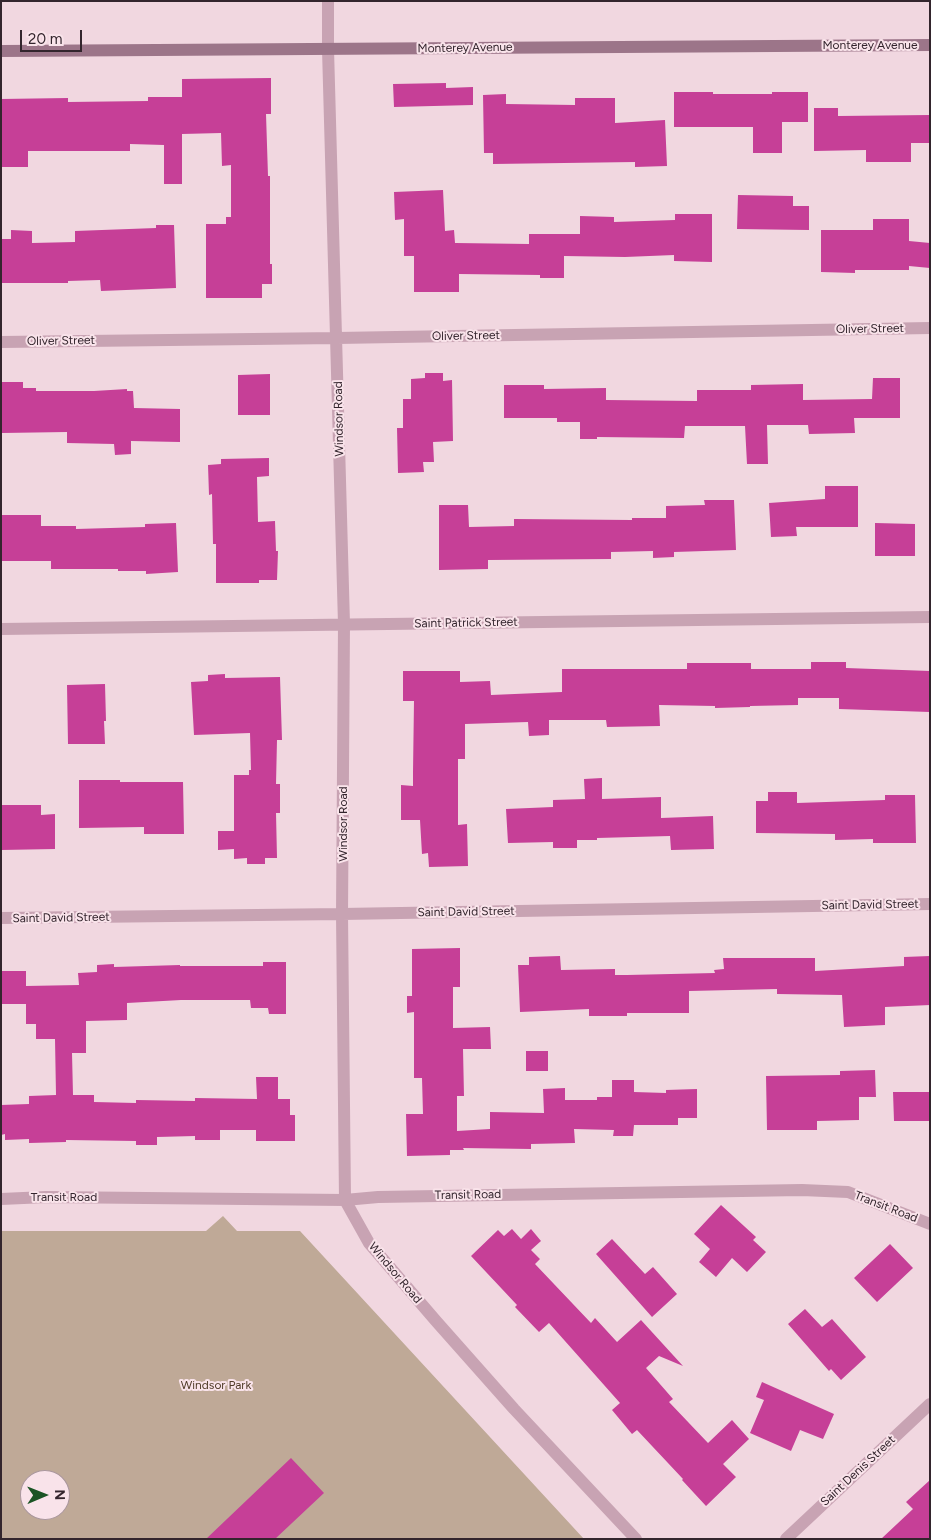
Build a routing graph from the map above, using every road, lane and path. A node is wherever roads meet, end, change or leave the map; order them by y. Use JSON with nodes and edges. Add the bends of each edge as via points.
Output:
{"nodes":[{"id":1,"x":328,"y":1,"type":"edge"},
{"id":2,"x":930,"y":45,"type":"edge"},
{"id":3,"x":328,"y":49,"type":"junction"},
{"id":4,"x":1,"y":51,"type":"edge"},
{"id":5,"x":930,"y":328,"type":"edge"},
{"id":6,"x":337,"y":338,"type":"junction"},
{"id":7,"x":1,"y":342,"type":"edge"},
{"id":8,"x":930,"y":617,"type":"edge"},
{"id":9,"x":344,"y":624,"type":"junction"},
{"id":10,"x":1,"y":628,"type":"edge"},
{"id":11,"x":930,"y":904,"type":"edge"},
{"id":12,"x":342,"y":914,"type":"junction"},
{"id":13,"x":1,"y":918,"type":"edge"},
{"id":14,"x":1,"y":1199,"type":"edge"},
{"id":15,"x":346,"y":1200,"type":"junction"},
{"id":16,"x":930,"y":1224,"type":"edge"},
{"id":17,"x":930,"y":1404,"type":"edge"},
{"id":18,"x":636,"y":1539,"type":"edge"},
{"id":19,"x":786,"y":1539,"type":"edge"}],
"edges":[{"from":1,"to":3,"type":"street","name":"Windsor Road"},
{"from":2,"to":3,"type":"street","name":"Monterey Avenue"},
{"from":3,"to":4,"type":"street","name":"Monterey Avenue"},
{"from":3,"to":6,"type":"street","name":"Windsor Road"},
{"from":5,"to":6,"type":"street","name":"Oliver Street"},
{"from":6,"to":7,"type":"street","name":"Oliver Street"},
{"from":6,"to":9,"type":"street","name":"Windsor Road"},
{"from":8,"to":9,"type":"street","name":"Saint Patrick Street"},
{"from":9,"to":10,"type":"street","name":"Saint Patrick Street"},
{"from":9,"to":12,"type":"street","name":"Windsor Road"},
{"from":11,"to":12,"type":"street","name":"Saint David Street"},
{"from":12,"to":13,"type":"street","name":"Saint David Street"},
{"from":12,"to":15,"type":"street","name":"Windsor Road"},
{"from":14,"to":15,"type":"street","name":"Transit Road"},
{"from":15,"to":16,"type":"street","name":"Transit Road","via":[[802,1190],[848,1192]]},
{"from":15,"to":18,"type":"street","name":"Windsor Road","via":[[369,1243],[514,1409]]},
{"from":17,"to":19,"type":"street","name":"Saint Denis Street"}]}
